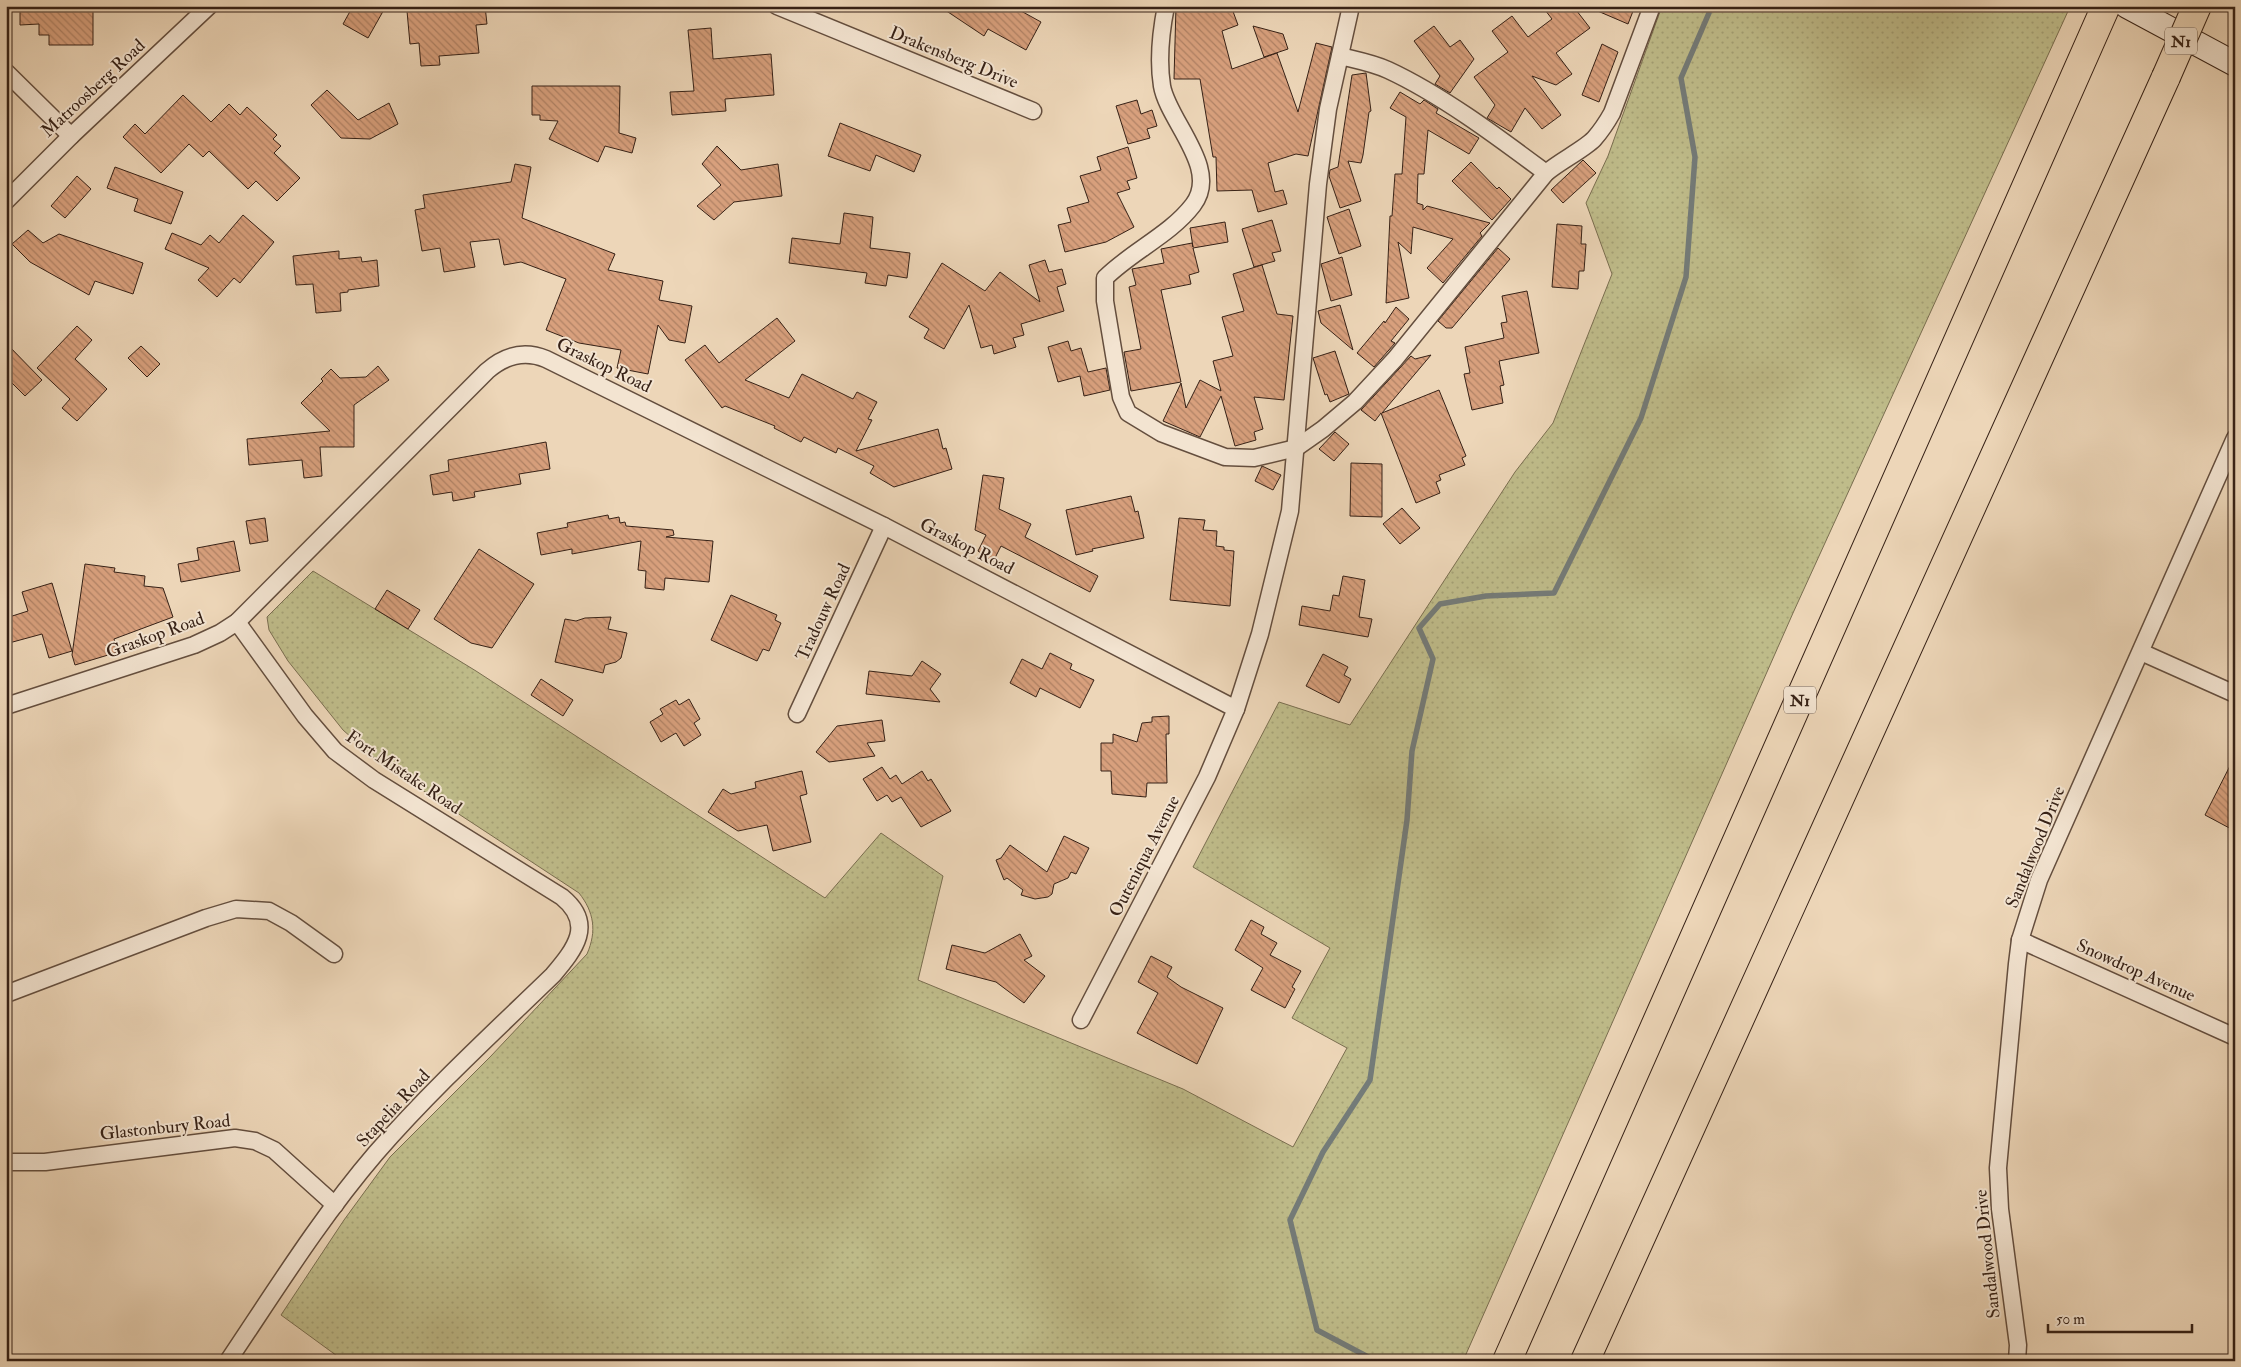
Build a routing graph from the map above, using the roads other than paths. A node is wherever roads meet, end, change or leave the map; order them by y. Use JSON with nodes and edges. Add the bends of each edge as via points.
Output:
{"nodes":[{"id":1,"x":209,"y":6,"type":"edge"},
{"id":2,"x":777,"y":6,"type":"edge"},
{"id":3,"x":1166,"y":6,"type":"edge"},
{"id":4,"x":1351,"y":6,"type":"edge"},
{"id":5,"x":1652,"y":6,"type":"edge"},
{"id":6,"x":2106,"y":6,"type":"edge"},
{"id":7,"x":2127,"y":6,"type":"edge"},
{"id":8,"x":2197,"y":6,"type":"edge"},
{"id":9,"x":1340,"y":56,"type":"junction"},
{"id":10,"x":2235,"y":64,"type":"edge"},
{"id":11,"x":6,"y":72,"type":"edge"},
{"id":12,"x":1033,"y":111,"type":"dead end"},
{"id":13,"x":71,"y":136,"type":"junction"},
{"id":14,"x":1546,"y":173,"type":"junction"},
{"id":15,"x":6,"y":201,"type":"edge"},
{"id":16,"x":2235,"y":438,"type":"edge"},
{"id":17,"x":1296,"y":448,"type":"junction"},
{"id":18,"x":884,"y":526,"type":"junction"},
{"id":19,"x":237,"y":622,"type":"junction"},
{"id":20,"x":2141,"y":652,"type":"junction"},
{"id":21,"x":2235,"y":694,"type":"edge"},
{"id":22,"x":6,"y":706,"type":"edge"},
{"id":23,"x":1236,"y":709,"type":"junction"},
{"id":24,"x":797,"y":714,"type":"dead end"},
{"id":25,"x":562,"y":897,"type":"joint"},
{"id":26,"x":2020,"y":940,"type":"junction"},
{"id":27,"x":334,"y":954,"type":"dead end"},
{"id":28,"x":6,"y":994,"type":"edge"},
{"id":29,"x":1081,"y":1020,"type":"dead end"},
{"id":30,"x":2235,"y":1036,"type":"edge"},
{"id":31,"x":6,"y":1162,"type":"edge"},
{"id":32,"x":335,"y":1205,"type":"junction"},
{"id":33,"x":228,"y":1361,"type":"edge"},
{"id":34,"x":1507,"y":1361,"type":"edge"},
{"id":35,"x":1585,"y":1361,"type":"edge"},
{"id":36,"x":2017,"y":1361,"type":"edge"}],
"edges":[{"from":1,"to":13,"type":"street","name":"Matroosberg Road"},
{"from":2,"to":12,"type":"street","name":"Drakensberg Drive"},
{"from":3,"to":17,"type":"street","via":[[1162,26],[1162,86],[1172,113],[1196,157],[1200,191],[1184,215],[1106,278],[1104,301],[1121,398],[1128,414],[1162,434],[1225,458],[1254,458]]},
{"from":4,"to":9,"type":"street","name":"Outeniqua Avenue"},
{"from":5,"to":14,"type":"street","via":[[1612,113],[1604,126],[1593,140]]},
{"from":6,"to":34,"type":"highway","number":"N1"},
{"from":7,"to":10,"type":"street"},
{"from":8,"to":35,"type":"highway","number":"N1","bridge":true},
{"from":9,"to":14,"type":"street","via":[[1374,65],[1404,78],[1461,112]]},
{"from":9,"to":17,"type":"street","name":"Outeniqua Avenue","via":[[1328,109],[1318,184]]},
{"from":11,"to":13,"type":"street"},
{"from":13,"to":15,"type":"street","name":"Matroosberg Road"},
{"from":14,"to":17,"type":"street","via":[[1395,359],[1355,402]]},
{"from":16,"to":20,"type":"street","name":"Sandalwood Drive"},
{"from":17,"to":23,"type":"street","name":"Outeniqua Avenue","via":[[1290,511],[1260,634]]},
{"from":18,"to":19,"type":"street","name":"Graskop Road","via":[[546,359],[528,354],[512,356],[487,371]]},
{"from":18,"to":23,"type":"street","name":"Graskop Road"},
{"from":18,"to":24,"type":"street","name":"Tradouw Road"},
{"from":19,"to":22,"type":"street","name":"Graskop Road","via":[[194,645]]},
{"from":19,"to":25,"type":"street","name":"Fort Mistake Road","via":[[335,752],[374,780]]},
{"from":20,"to":21,"type":"street"},
{"from":20,"to":26,"type":"street","name":"Sandalwood Drive","via":[[2039,880]]},
{"from":23,"to":29,"type":"street","name":"Outeniqua Avenue","via":[[1207,777]]},
{"from":25,"to":32,"type":"street","name":"Stapelia Road","via":[[573,906],[579,917],[578,942],[569,956],[416,1111]]},
{"from":26,"to":30,"type":"street","name":"Snowdrop Avenue"},
{"from":26,"to":36,"type":"street","name":"Sandalwood Drive","via":[[1998,1168]]},
{"from":27,"to":28,"type":"street","via":[[291,923],[268,911],[236,909]]},
{"from":31,"to":32,"type":"street","name":"Glastonbury Road","via":[[45,1162],[235,1138],[255,1141],[274,1150]]},
{"from":32,"to":33,"type":"street","name":"Stapelia Road"}]}
